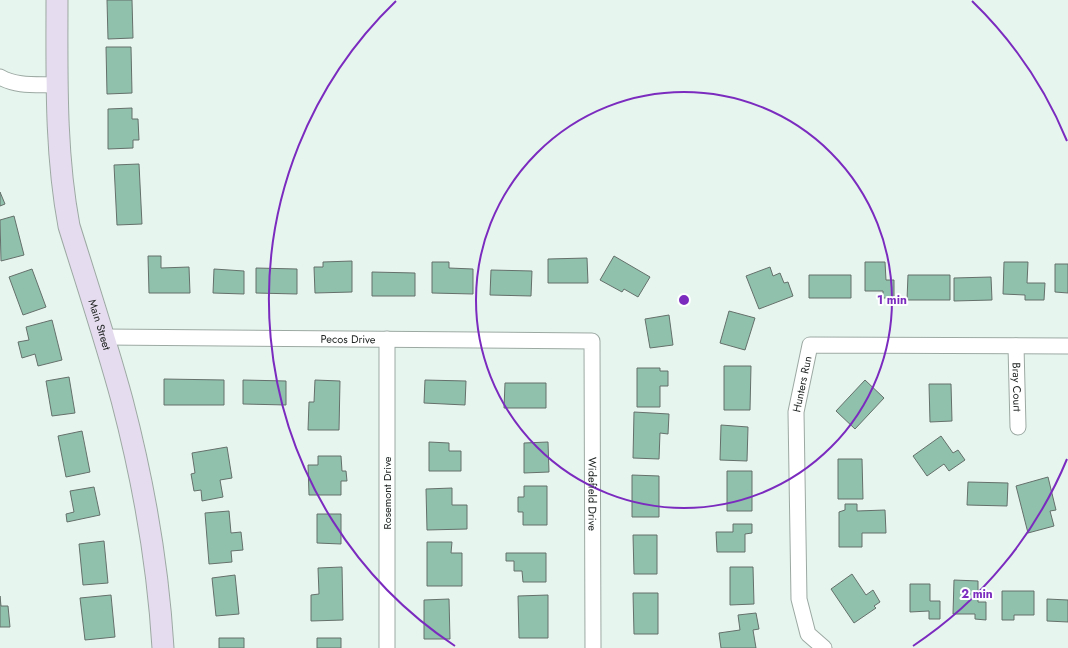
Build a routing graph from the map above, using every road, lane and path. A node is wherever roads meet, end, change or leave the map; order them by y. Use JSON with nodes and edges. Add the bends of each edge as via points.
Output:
{"nodes":[{"id":1,"x":57,"y":0,"type":"edge"},
{"id":2,"x":0,"y":76,"type":"edge"},
{"id":3,"x":57,"y":85,"type":"junction"},
{"id":4,"x":104,"y":337,"type":"junction"},
{"id":5,"x":387,"y":339,"type":"junction"},
{"id":6,"x":592,"y":341,"type":"joint"},
{"id":7,"x":1016,"y":346,"type":"junction"},
{"id":8,"x":1068,"y":346,"type":"edge"},
{"id":9,"x":1018,"y":427,"type":"dead end"},
{"id":10,"x":163,"y":648,"type":"edge"},
{"id":11,"x":387,"y":648,"type":"edge"},
{"id":12,"x":593,"y":648,"type":"edge"},
{"id":13,"x":824,"y":648,"type":"edge"}],
"edges":[{"from":1,"to":3,"type":"main road","name":"Main Street"},
{"from":2,"to":3,"type":"street","via":[[23,84]]},
{"from":3,"to":4,"type":"main road","name":"Main Street","via":[[63,196],[69,226]]},
{"from":4,"to":5,"type":"street","name":"Pecos Drive"},
{"from":4,"to":10,"type":"main road","name":"Main Street","via":[[137,464],[155,576]]},
{"from":5,"to":6,"type":"street","name":"Pecos Drive"},
{"from":5,"to":11,"type":"street","name":"Rosemont Drive"},
{"from":6,"to":12,"type":"street","name":"Widefield Drive"},
{"from":7,"to":8,"type":"street","name":"Hunters Run"},
{"from":7,"to":9,"type":"street","name":"Bray Court"},
{"from":7,"to":13,"type":"street","name":"Hunters Run","via":[[810,345],[796,412],[799,599],[808,634]]}]}
